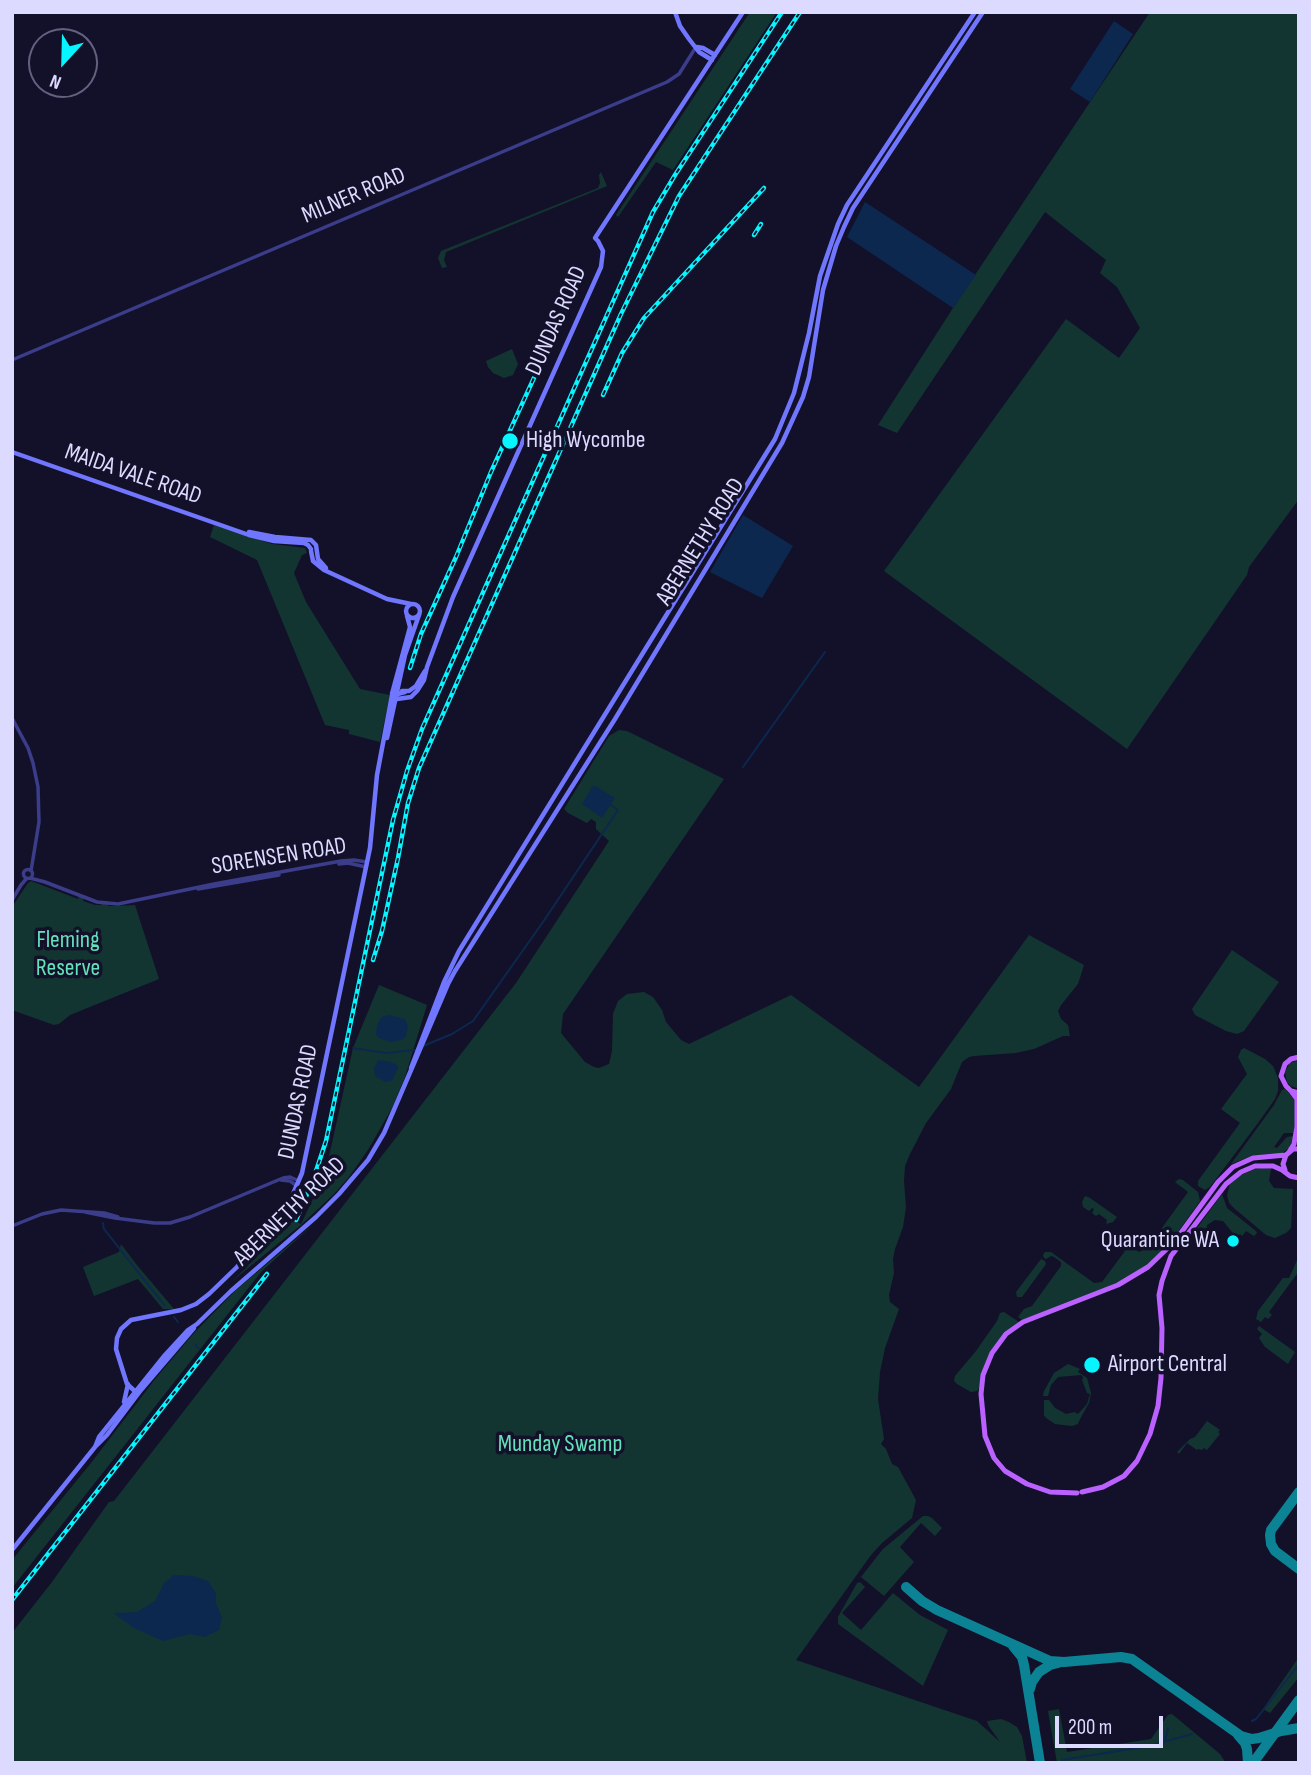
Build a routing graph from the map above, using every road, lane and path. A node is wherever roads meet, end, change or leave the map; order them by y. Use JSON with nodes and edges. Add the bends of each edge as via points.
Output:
{"nodes":[{"id":1,"x":675,"y":12,"type":"edge"},
{"id":2,"x":743,"y":12,"type":"edge"},
{"id":3,"x":975,"y":12,"type":"edge"},
{"id":4,"x":983,"y":12,"type":"edge"},
{"id":5,"x":696,"y":47,"type":"junction"},
{"id":6,"x":714,"y":57,"type":"junction"},
{"id":7,"x":942,"y":68,"type":"junction"},
{"id":8,"x":847,"y":205,"type":"junction"},
{"id":9,"x":853,"y":208,"type":"junction"},
{"id":10,"x":12,"y":360,"type":"edge"},
{"id":11,"x":12,"y":452,"type":"edge"},
{"id":12,"x":241,"y":531,"type":"junction"},
{"id":13,"x":329,"y":571,"type":"junction"},
{"id":14,"x":387,"y":598,"type":"junction"},
{"id":15,"x":411,"y":604,"type":"junction"},
{"id":16,"x":407,"y":615,"type":"junction"},
{"id":17,"x":419,"y":615,"type":"junction"},
{"id":18,"x":410,"y":633,"type":"junction"},
{"id":19,"x":427,"y":667,"type":"junction"},
{"id":20,"x":398,"y":685,"type":"junction"},
{"id":21,"x":405,"y":692,"type":"junction"},
{"id":22,"x":394,"y":695,"type":"junction"},
{"id":23,"x":411,"y":697,"type":"junction"},
{"id":24,"x":394,"y":706,"type":"junction"},
{"id":25,"x":12,"y":718,"type":"edge"},
{"id":26,"x":384,"y":745,"type":"junction"},
{"id":27,"x":367,"y":865,"type":"junction"},
{"id":28,"x":28,"y":874,"type":"junction"},
{"id":29,"x":12,"y":900,"type":"edge"},
{"id":30,"x":1297,"y":1057,"type":"edge"},
{"id":31,"x":409,"y":1075,"type":"junction"},
{"id":32,"x":1291,"y":1091,"type":"junction"},
{"id":33,"x":1299,"y":1093,"type":"edge"},
{"id":34,"x":1299,"y":1149,"type":"edge"},
{"id":35,"x":1288,"y":1153,"type":"junction"},
{"id":36,"x":1287,"y":1173,"type":"junction"},
{"id":37,"x":1299,"y":1178,"type":"edge"},
{"id":38,"x":298,"y":1184,"type":"junction"},
{"id":39,"x":12,"y":1226,"type":"edge"},
{"id":40,"x":124,"y":1374,"type":"junction"},
{"id":41,"x":128,"y":1384,"type":"junction"},
{"id":42,"x":138,"y":1391,"type":"junction"},
{"id":43,"x":121,"y":1409,"type":"junction"},
{"id":44,"x":95,"y":1447,"type":"junction"},
{"id":45,"x":12,"y":1550,"type":"edge"}],
"edges":[{"from":1,"to":5,"type":"main road"},
{"from":2,"to":6,"type":"main road","name":"DUNDAS ROAD"},
{"from":3,"to":7,"type":"main road","name":"ABERNETHY ROAD"},
{"from":4,"to":7,"type":"main road","name":"ABERNETHY ROAD"},
{"from":5,"to":6,"type":"main road"},
{"from":5,"to":10,"type":"street","name":"MILNER ROAD","via":[[667,82]]},
{"from":6,"to":19,"type":"main road","name":"DUNDAS ROAD","via":[[595,239],[603,251],[601,267],[453,597]]},
{"from":7,"to":8,"type":"main road","name":"ABERNETHY ROAD"},
{"from":7,"to":9,"type":"main road","name":"ABERNETHY ROAD"},
{"from":8,"to":9,"type":"main road"},
{"from":8,"to":31,"type":"main road","name":"ABERNETHY ROAD","via":[[820,276],[794,393],[775,439],[458,951]]},
{"from":9,"to":31,"type":"main road","name":"ABERNETHY ROAD","via":[[823,290],[803,397],[782,443],[455,971]]},
{"from":11,"to":12,"type":"main road","name":"MAIDA VALE ROAD"},
{"from":12,"to":13,"type":"main road","name":"MAIDA VALE ROAD","via":[[306,544],[314,563]]},
{"from":12,"to":13,"type":"main road","name":"MAIDA VALE ROAD","via":[[311,540]]},
{"from":13,"to":14,"type":"main road","name":"MAIDA VALE ROAD"},
{"from":14,"to":15,"type":"main road","name":"MAIDA VALE ROAD"},
{"from":14,"to":16,"type":"main road","name":"MAIDA VALE ROAD"},
{"from":15,"to":16,"type":"main road"},
{"from":15,"to":17,"type":"main road","via":[[418,606]]},
{"from":16,"to":17,"type":"main road"},
{"from":16,"to":18,"type":"main road"},
{"from":17,"to":18,"type":"main road"},
{"from":18,"to":20,"type":"main road","name":"DUNDAS ROAD"},
{"from":18,"to":22,"type":"main road","name":"DUNDAS ROAD"},
{"from":19,"to":21,"type":"main road","name":"DUNDAS ROAD","via":[[416,686]]},
{"from":19,"to":23,"type":"main road","name":"DUNDAS ROAD","via":[[426,677]]},
{"from":20,"to":21,"type":"main road"},
{"from":20,"to":22,"type":"main road","name":"DUNDAS ROAD"},
{"from":21,"to":22,"type":"main road"},
{"from":22,"to":23,"type":"main road"},
{"from":22,"to":24,"type":"main road","name":"DUNDAS ROAD"},
{"from":22,"to":26,"type":"main road","name":"DUNDAS ROAD"},
{"from":23,"to":24,"type":"main road"},
{"from":24,"to":26,"type":"main road","name":"DUNDAS ROAD"},
{"from":25,"to":28,"type":"street","via":[[28,748],[37,780],[38,838]]},
{"from":26,"to":27,"type":"main road","name":"DUNDAS ROAD"},
{"from":27,"to":28,"type":"street","name":"SORENSEN ROAD","via":[[334,865],[118,904],[97,902]]},
{"from":27,"to":38,"type":"main road","name":"DUNDAS ROAD"},
{"from":28,"to":29,"type":"street"},
{"from":30,"to":32,"type":"main road","via":[[1284,1064],[1281,1072],[1283,1084]]},
{"from":31,"to":42,"type":"main road","name":"ABERNETHY ROAD","via":[[384,1133],[339,1194],[197,1324]]},
{"from":32,"to":33,"type":"main road"},
{"from":32,"to":35,"type":"main road","via":[[1297,1099],[1297,1127]]},
{"from":34,"to":35,"type":"main road"},
{"from":35,"to":36,"type":"main road","via":[[1283,1164]]},
{"from":35,"to":36,"type":"main road","via":[[1253,1158],[1233,1167],[1149,1267],[1118,1285],[1023,1322],[1006,1334],[992,1353],[981,1394],[985,1436],[1005,1471],[1050,1492],[1080,1493],[1124,1476],[1137,1461],[1155,1416],[1163,1328],[1159,1295],[1171,1256],[1237,1174],[1266,1166]]},
{"from":36,"to":37,"type":"main road"},
{"from":38,"to":39,"type":"street","via":[[281,1180],[174,1222],[70,1210],[52,1211]]},
{"from":38,"to":40,"type":"main road","name":"DUNDAS ROAD","via":[[278,1218],[210,1294],[181,1310],[136,1318],[124,1325],[116,1348]]},
{"from":40,"to":41,"type":"main road","name":"DUNDAS ROAD"},
{"from":40,"to":42,"type":"main road"},
{"from":41,"to":42,"type":"main road","name":"DUNDAS ROAD"},
{"from":41,"to":43,"type":"main road"},
{"from":42,"to":43,"type":"main road","name":"ABERNETHY ROAD"},
{"from":42,"to":44,"type":"main road","name":"ABERNETHY ROAD"},
{"from":43,"to":44,"type":"main road","name":"ABERNETHY ROAD"},
{"from":44,"to":45,"type":"main road","name":"ABERNETHY ROAD"}]}
